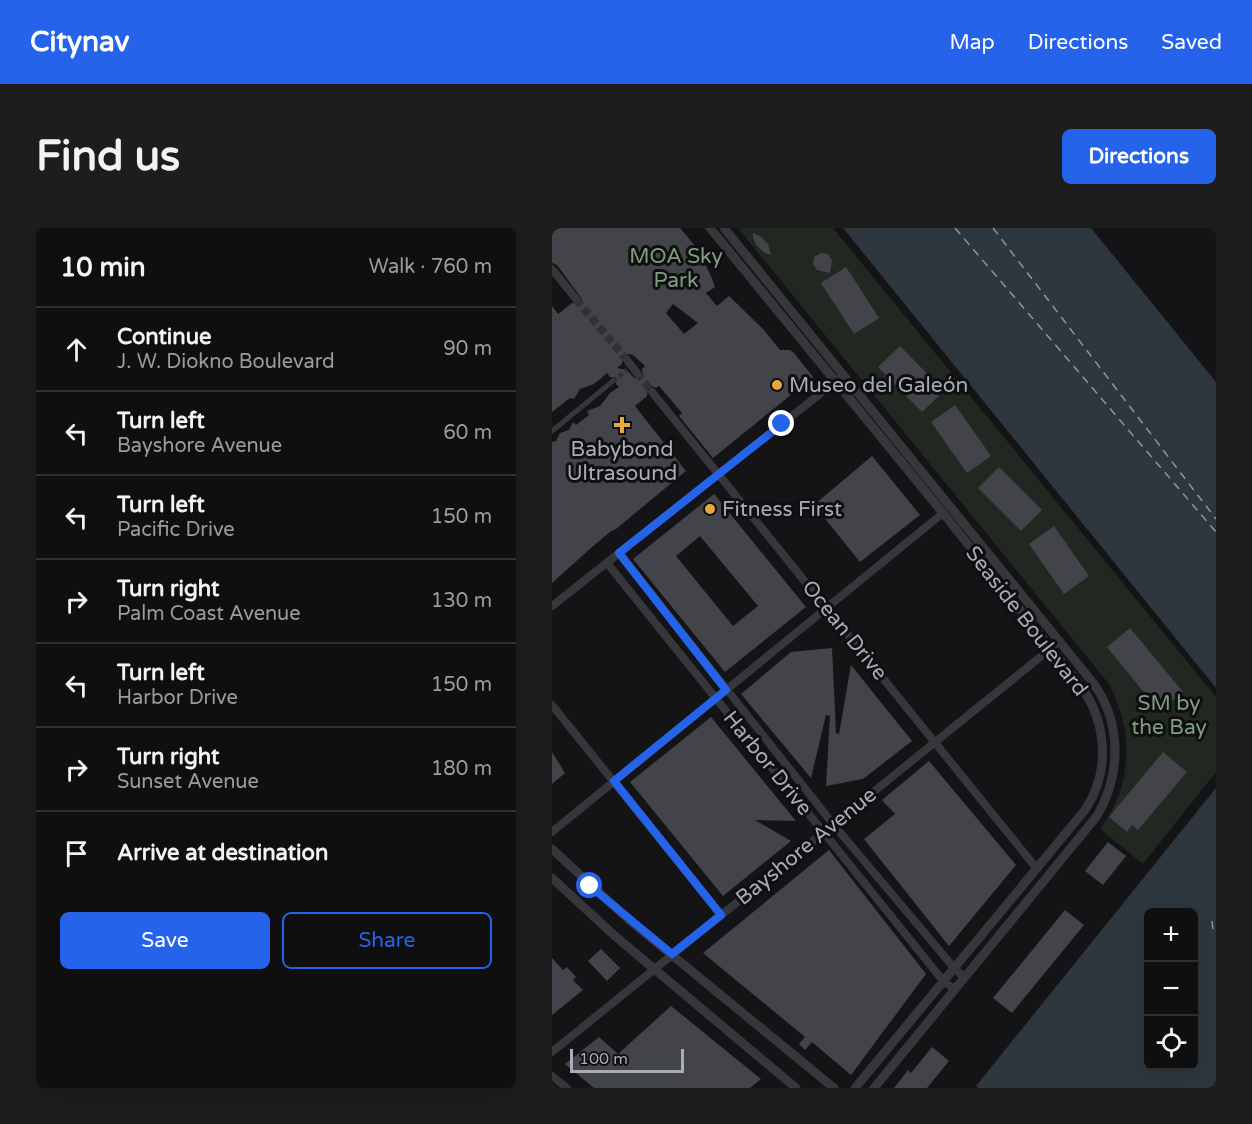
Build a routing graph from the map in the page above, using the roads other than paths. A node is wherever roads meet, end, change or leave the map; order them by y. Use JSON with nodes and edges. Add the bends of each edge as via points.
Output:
{"nodes":[{"id":1,"x":710,"y":228,"type":"edge"},
{"id":2,"x":724,"y":228,"type":"edge"},
{"id":3,"x":552,"y":269,"type":"edge"},
{"id":4,"x":576,"y":299,"type":"tunnel mouth"},
{"id":5,"x":844,"y":375,"type":"junction"},
{"id":6,"x":613,"y":381,"type":"tunnel mouth"},
{"id":7,"x":835,"y":382,"type":"junction"},
{"id":8,"x":652,"y":392,"type":"tunnel mouth"},
{"id":9,"x":552,"y":431,"type":"edge"},
{"id":10,"x":719,"y":473,"type":"junction"},
{"id":11,"x":943,"y":513,"type":"junction"},
{"id":12,"x":619,"y":553,"type":"junction"},
{"id":13,"x":607,"y":563,"type":"junction"},
{"id":14,"x":552,"y":606,"type":"edge"},
{"id":15,"x":827,"y":607,"type":"junction"},
{"id":16,"x":1060,"y":641,"type":"junction"},
{"id":17,"x":1050,"y":649,"type":"junction"},
{"id":18,"x":726,"y":690,"type":"junction"},
{"id":19,"x":716,"y":698,"type":"junction"},
{"id":20,"x":552,"y":705,"type":"edge"},
{"id":21,"x":934,"y":742,"type":"junction"},
{"id":22,"x":614,"y":781,"type":"junction"},
{"id":23,"x":833,"y":824,"type":"junction"},
{"id":24,"x":552,"y":831,"type":"edge"},
{"id":25,"x":823,"y":832,"type":"junction"},
{"id":26,"x":552,"y":849,"type":"edge"},
{"id":27,"x":1037,"y":869,"type":"junction"},
{"id":28,"x":552,"y":878,"type":"edge"},
{"id":29,"x":721,"y":915,"type":"junction"},
{"id":30,"x":672,"y":954,"type":"junction"},
{"id":31,"x":655,"y":968,"type":"junction"},
{"id":32,"x":955,"y":969,"type":"junction"},
{"id":33,"x":964,"y":977,"type":"junction"},
{"id":34,"x":945,"y":981,"type":"junction"},
{"id":35,"x":955,"y":989,"type":"junction"},
{"id":36,"x":552,"y":1052,"type":"edge"},
{"id":37,"x":552,"y":1076,"type":"edge"},
{"id":38,"x":567,"y":1088,"type":"edge"},
{"id":39,"x":796,"y":1088,"type":"edge"},
{"id":40,"x":834,"y":1088,"type":"edge"},
{"id":41,"x":855,"y":1088,"type":"edge"},
{"id":42,"x":874,"y":1088,"type":"edge"}],
"edges":[{"from":1,"to":7,"type":"street","name":"Seaside Boulevard"},
{"from":2,"to":5,"type":"street","name":"Seaside Boulevard"},
{"from":3,"to":4,"type":"street"},
{"from":5,"to":7,"type":"street"},
{"from":5,"to":16,"type":"street","name":"Seaside Boulevard"},
{"from":6,"to":9,"type":"street"},
{"from":7,"to":10,"type":"street"},
{"from":7,"to":11,"type":"street","name":"Seaside Boulevard"},
{"from":8,"to":10,"type":"street","name":"Ocean Drive"},
{"from":10,"to":12,"type":"street"},
{"from":10,"to":15,"type":"street","name":"Ocean Drive"},
{"from":11,"to":15,"type":"street"},
{"from":11,"to":17,"type":"street","name":"Seaside Boulevard"},
{"from":12,"to":13,"type":"street"},
{"from":12,"to":18,"type":"street","name":"Harbor Drive"},
{"from":13,"to":14,"type":"street"},
{"from":13,"to":19,"type":"street","name":"Harbor Drive"},
{"from":15,"to":18,"type":"street"},
{"from":15,"to":21,"type":"street","name":"Ocean Drive"},
{"from":16,"to":17,"type":"street","name":"Bayshore Avenue"},
{"from":16,"to":33,"type":"street","name":"Seaside Boulevard","via":[[1098,689],[1108,710],[1116,750],[1111,787],[1089,826]]},
{"from":17,"to":21,"type":"street","name":"Bayshore Avenue"},
{"from":17,"to":27,"type":"street","name":"Seaside Boulevard","via":[[1092,704],[1099,724],[1103,760],[1089,804]]},
{"from":18,"to":19,"type":"street"},
{"from":18,"to":23,"type":"street","name":"Harbor Drive"},
{"from":19,"to":22,"type":"street"},
{"from":19,"to":25,"type":"street","name":"Harbor Drive"},
{"from":20,"to":22,"type":"street"},
{"from":21,"to":23,"type":"street","name":"Bayshore Avenue"},
{"from":21,"to":27,"type":"street","name":"Ocean Drive"},
{"from":22,"to":24,"type":"street"},
{"from":22,"to":29,"type":"street"},
{"from":23,"to":25,"type":"street","name":"Bayshore Avenue"},
{"from":23,"to":32,"type":"street","name":"Harbor Drive"},
{"from":25,"to":29,"type":"street","name":"Bayshore Avenue"},
{"from":25,"to":34,"type":"street","name":"Harbor Drive"},
{"from":26,"to":30,"type":"street"},
{"from":27,"to":32,"type":"street","name":"Seaside Boulevard"},
{"from":28,"to":31,"type":"street"},
{"from":29,"to":30,"type":"street","name":"Bayshore Avenue"},
{"from":30,"to":31,"type":"street","name":"Bayshore Avenue"},
{"from":30,"to":40,"type":"street"},
{"from":31,"to":36,"type":"street","name":"Bayshore Avenue"},
{"from":31,"to":39,"type":"street"},
{"from":32,"to":33,"type":"street","name":"Harbor Drive"},
{"from":32,"to":34,"type":"street","name":"Seaside Boulevard"},
{"from":33,"to":35,"type":"street","name":"Seaside Boulevard"},
{"from":34,"to":35,"type":"street","name":"Harbor Drive"},
{"from":34,"to":41,"type":"street","name":"Seaside Boulevard"},
{"from":35,"to":42,"type":"street","name":"Seaside Boulevard"},
{"from":37,"to":38,"type":"street"}]}
